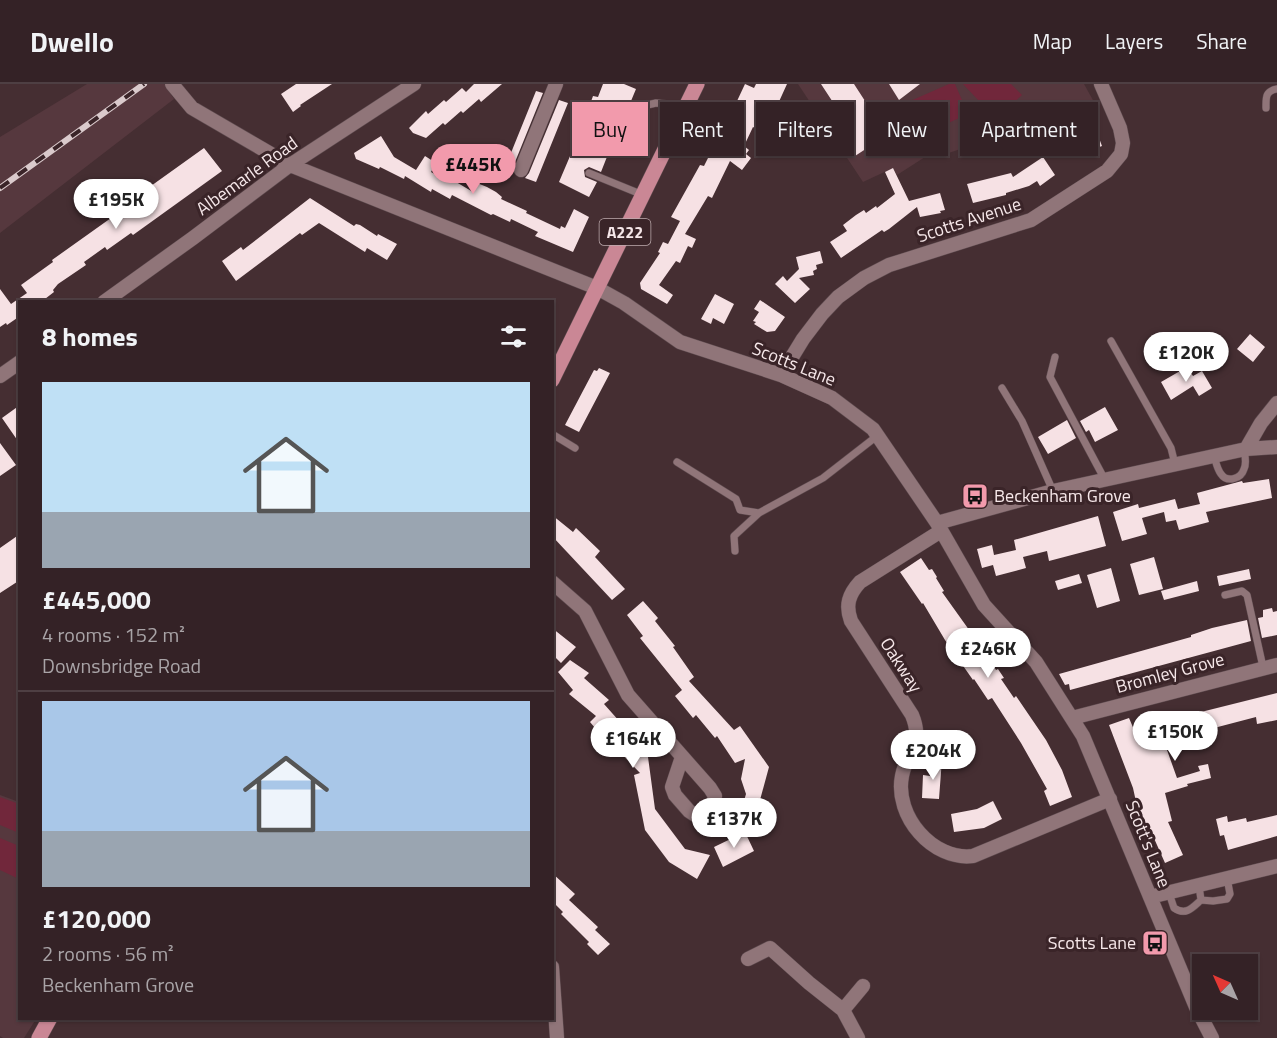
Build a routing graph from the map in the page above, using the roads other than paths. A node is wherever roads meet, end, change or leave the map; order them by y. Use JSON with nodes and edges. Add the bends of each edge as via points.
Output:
{"nodes":[{"id":1,"x":414,"y":84,"type":"edge"},
{"id":2,"x":556,"y":84,"type":"edge"},
{"id":3,"x":698,"y":84,"type":"edge"},
{"id":4,"x":1101,"y":84,"type":"edge"},
{"id":5,"x":173,"y":85,"type":"edge"},
{"id":6,"x":1277,"y":89,"type":"edge"},
{"id":7,"x":689,"y":102,"type":"edge"},
{"id":8,"x":1266,"y":108,"type":"dead end"},
{"id":9,"x":662,"y":156,"type":"edge"},
{"id":10,"x":290,"y":165,"type":"junction"},
{"id":11,"x":521,"y":170,"type":"dead end"},
{"id":12,"x":590,"y":173,"type":"dead end"},
{"id":13,"x":643,"y":195,"type":"junction"},
{"id":14,"x":597,"y":288,"type":"junction"},
{"id":15,"x":107,"y":300,"type":"edge"},
{"id":16,"x":1111,"y":341,"type":"dead end"},
{"id":17,"x":1055,"y":357,"type":"dead end"},
{"id":18,"x":18,"y":363,"type":"edge"},
{"id":19,"x":781,"y":375,"type":"junction"},
{"id":20,"x":0,"y":376,"type":"edge"},
{"id":21,"x":554,"y":376,"type":"edge"},
{"id":22,"x":1002,"y":388,"type":"dead end"},
{"id":23,"x":1277,"y":403,"type":"edge"},
{"id":24,"x":554,"y":435,"type":"edge"},
{"id":25,"x":877,"y":436,"type":"junction"},
{"id":26,"x":1277,"y":447,"type":"edge"},
{"id":27,"x":575,"y":448,"type":"dead end"},
{"id":28,"x":1245,"y":449,"type":"junction"},
{"id":29,"x":1214,"y":456,"type":"junction"},
{"id":30,"x":677,"y":462,"type":"dead end"},
{"id":31,"x":1175,"y":464,"type":"junction"},
{"id":32,"x":1105,"y":480,"type":"junction"},
{"id":33,"x":1053,"y":491,"type":"junction"},
{"id":34,"x":759,"y":513,"type":"junction"},
{"id":35,"x":939,"y":527,"type":"junction"},
{"id":36,"x":735,"y":551,"type":"dead end"},
{"id":37,"x":554,"y":584,"type":"edge"},
{"id":38,"x":1225,"y":595,"type":"dead end"},
{"id":39,"x":1270,"y":666,"type":"edge"},
{"id":40,"x":1072,"y":718,"type":"junction"},
{"id":41,"x":682,"y":757,"type":"dead end"},
{"id":42,"x":1110,"y":799,"type":"junction"},
{"id":43,"x":1277,"y":866,"type":"edge"},
{"id":44,"x":1227,"y":879,"type":"junction"},
{"id":45,"x":1168,"y":893,"type":"junction"},
{"id":46,"x":1200,"y":893,"type":"junction"},
{"id":47,"x":1150,"y":897,"type":"junction"},
{"id":48,"x":748,"y":959,"type":"dead end"},
{"id":49,"x":864,"y":986,"type":"dead end"},
{"id":50,"x":554,"y":996,"type":"edge"},
{"id":51,"x":843,"y":1010,"type":"junction"},
{"id":52,"x":49,"y":1020,"type":"edge"},
{"id":53,"x":39,"y":1038,"type":"edge"},
{"id":54,"x":557,"y":1038,"type":"edge"},
{"id":55,"x":858,"y":1038,"type":"edge"},
{"id":56,"x":1212,"y":1038,"type":"edge"}],
"edges":[{"from":1,"to":10,"type":"street","name":"Albemarle Road"},
{"from":2,"to":11,"type":"street"},
{"from":3,"to":7,"type":"main road","number":"A222"},
{"from":4,"to":19,"type":"street","name":"Scotts Avenue","via":[[1123,143],[1121,154],[1107,171],[1031,220],[889,265],[864,278],[822,314]]},
{"from":5,"to":10,"type":"street","name":"Scotts Lane","via":[[192,108]]},
{"from":6,"to":8,"type":"lane","via":[[1268,93]]},
{"from":9,"to":13,"type":"main road","number":"A222"},
{"from":10,"to":14,"type":"street","name":"Scotts Lane"},
{"from":10,"to":15,"type":"street","name":"Albemarle Road"},
{"from":12,"to":13,"type":"lane"},
{"from":13,"to":14,"type":"main road","number":"A222"},
{"from":14,"to":19,"type":"street","name":"Scotts Lane","via":[[680,342]]},
{"from":14,"to":21,"type":"main road","number":"A222"},
{"from":16,"to":31,"type":"lane","via":[[1172,448]]},
{"from":17,"to":32,"type":"lane","via":[[1050,377]]},
{"from":18,"to":20,"type":"street"},
{"from":19,"to":25,"type":"street","name":"Scotts Lane","via":[[832,398]]},
{"from":22,"to":33,"type":"lane","via":[[1022,421]]},
{"from":23,"to":28,"type":"street"},
{"from":24,"to":27,"type":"lane"},
{"from":25,"to":34,"type":"lane","via":[[822,478]]},
{"from":25,"to":35,"type":"street","name":"Scotts Lane"},
{"from":26,"to":28,"type":"street"},
{"from":28,"to":29,"type":"street"},
{"from":28,"to":29,"type":"lane","via":[[1244,472],[1237,478],[1223,477]]},
{"from":29,"to":31,"type":"street"},
{"from":30,"to":34,"type":"lane","via":[[736,499],[740,510]]},
{"from":31,"to":32,"type":"street"},
{"from":32,"to":33,"type":"street"},
{"from":33,"to":35,"type":"street"},
{"from":34,"to":36,"type":"lane","via":[[734,536]]},
{"from":35,"to":40,"type":"street","name":"Scott's Lane","via":[[984,605],[1036,662]]},
{"from":35,"to":42,"type":"street","name":"Oakway","via":[[860,582],[849,599],[851,621],[916,725],[916,746],[902,778],[909,819],[935,847],[961,857],[973,856]]},
{"from":37,"to":41,"type":"street","via":[[585,611],[628,695]]},
{"from":38,"to":39,"type":"lane","via":[[1242,591],[1247,595]]},
{"from":39,"to":40,"type":"street","name":"Bromley Grove"},
{"from":40,"to":42,"type":"street","name":"Scott's Lane"},
{"from":42,"to":47,"type":"street","name":"Scott's Lane"},
{"from":43,"to":44,"type":"street"},
{"from":44,"to":46,"type":"street"},
{"from":44,"to":46,"type":"lane","via":[[1227,898],[1213,901]]},
{"from":45,"to":46,"type":"street"},
{"from":45,"to":46,"type":"lane","via":[[1172,905],[1181,912],[1191,910]]},
{"from":45,"to":47,"type":"street"},
{"from":47,"to":56,"type":"street","name":"Scott's Lane"},
{"from":48,"to":51,"type":"street","via":[[770,948]]},
{"from":49,"to":51,"type":"street"},
{"from":50,"to":54,"type":"street"},
{"from":51,"to":55,"type":"street"},
{"from":52,"to":53,"type":"main road"}]}
